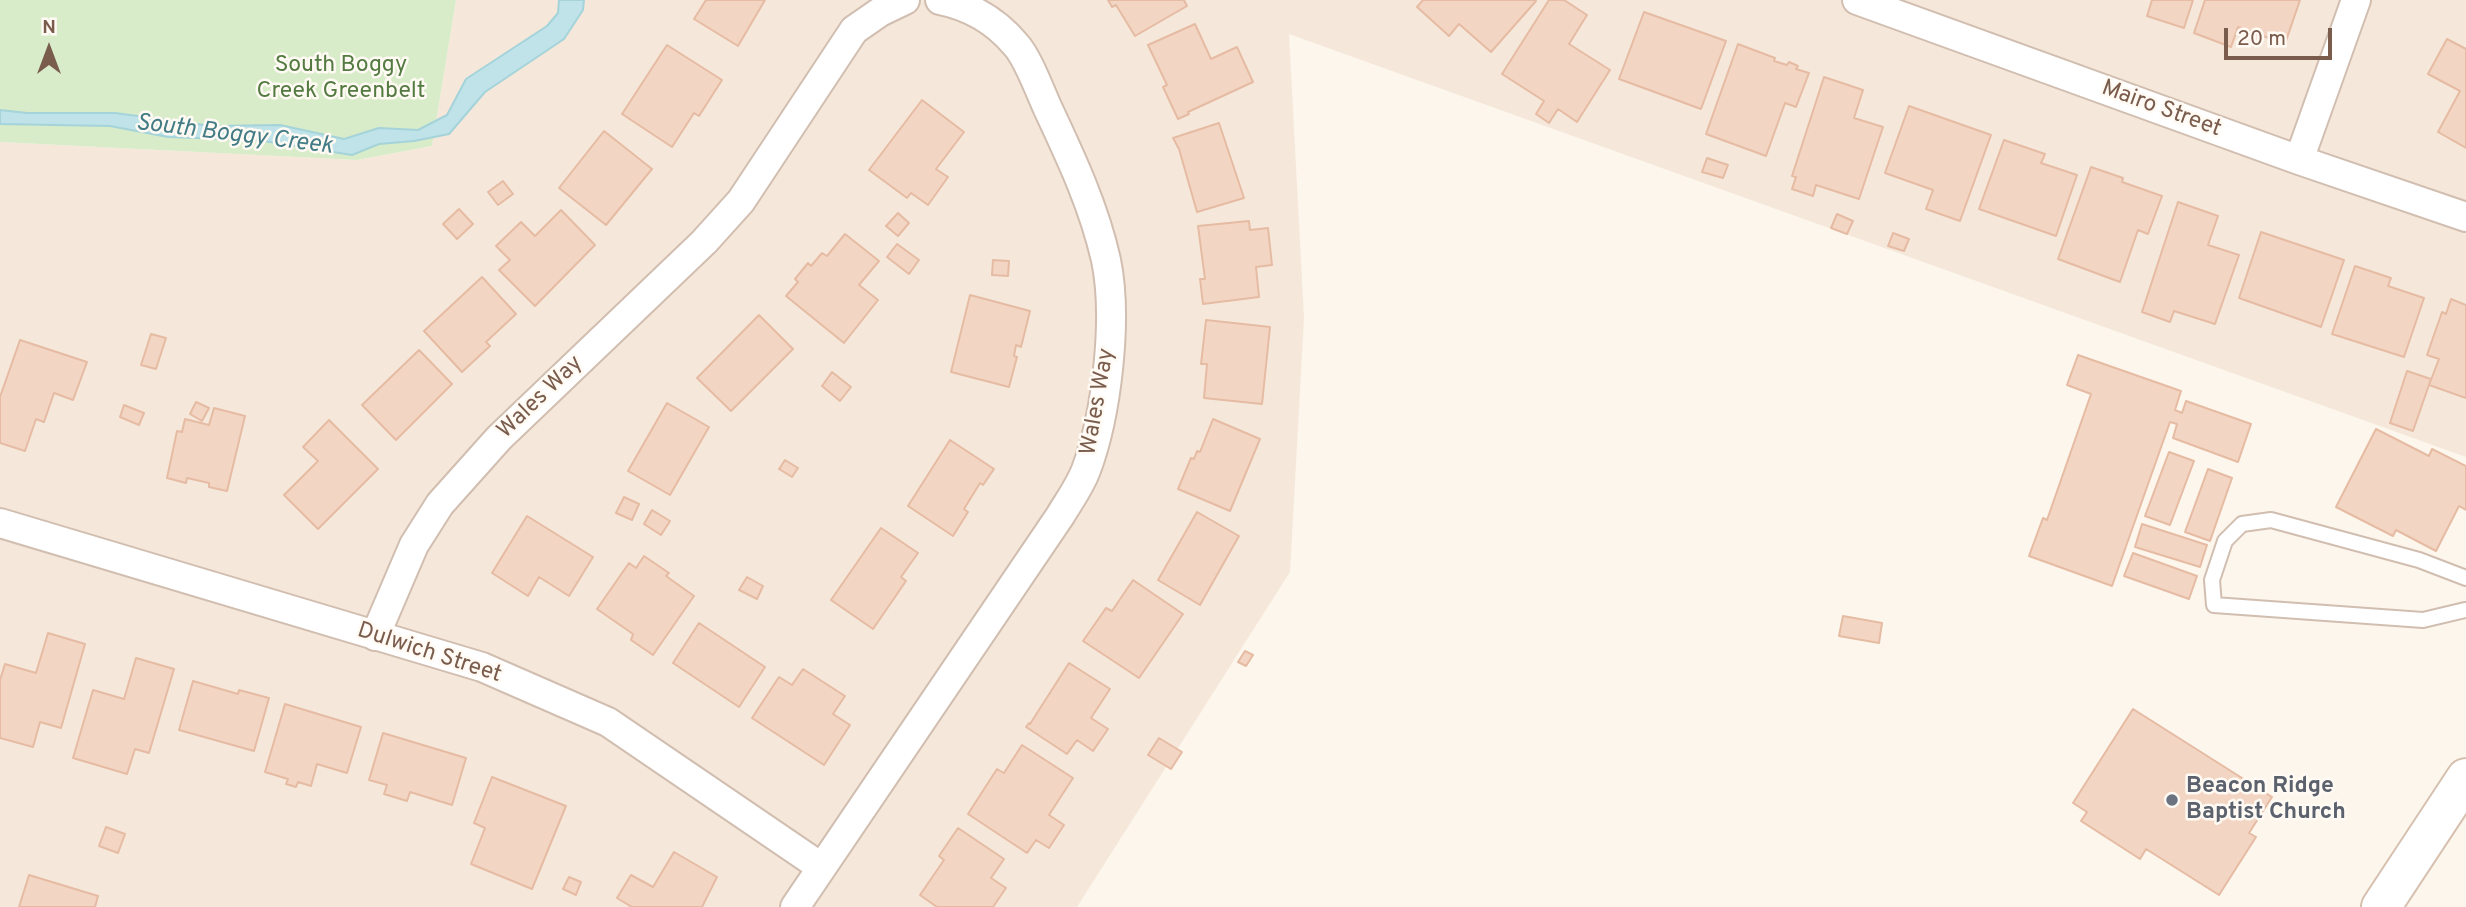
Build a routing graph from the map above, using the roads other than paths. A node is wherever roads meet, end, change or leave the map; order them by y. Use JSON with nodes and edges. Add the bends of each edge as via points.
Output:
{"nodes":[{"id":1,"x":905,"y":0,"type":"edge"},
{"id":2,"x":940,"y":0,"type":"edge"},
{"id":3,"x":1857,"y":0,"type":"edge"},
{"id":4,"x":2356,"y":0,"type":"edge"},
{"id":5,"x":2299,"y":160,"type":"junction"},
{"id":6,"x":2466,"y":218,"type":"edge"},
{"id":7,"x":0,"y":523,"type":"edge"},
{"id":8,"x":2466,"y":578,"type":"edge"},
{"id":9,"x":2466,"y":609,"type":"edge"},
{"id":10,"x":375,"y":636,"type":"junction"},
{"id":11,"x":2466,"y":779,"type":"edge"},
{"id":12,"x":821,"y":867,"type":"junction"},
{"id":13,"x":795,"y":907,"type":"edge"},
{"id":14,"x":2381,"y":907,"type":"edge"}],
"edges":[{"from":1,"to":10,"type":"street","name":"Wales Way","via":[[854,30],[741,201],[499,438],[440,504],[414,545]]},
{"from":2,"to":12,"type":"street","name":"Wales Way","via":[[964,5],[1018,46],[1078,171],[1094,216],[1107,262],[1110,352],[1086,471]]},
{"from":3,"to":5,"type":"street","name":"Mairo Street"},
{"from":4,"to":5,"type":"street"},
{"from":5,"to":6,"type":"street","name":"Mairo Street"},
{"from":7,"to":10,"type":"street","name":"Dulwich Street"},
{"from":8,"to":9,"type":"lane","via":[[2419,560],[2271,520],[2242,524],[2225,541],[2212,580],[2214,605],[2423,620]]},
{"from":10,"to":12,"type":"street","name":"Dulwich Street","via":[[482,667],[608,722]]},
{"from":11,"to":14,"type":"main road"},
{"from":12,"to":13,"type":"street","name":"Wales Way"}]}
